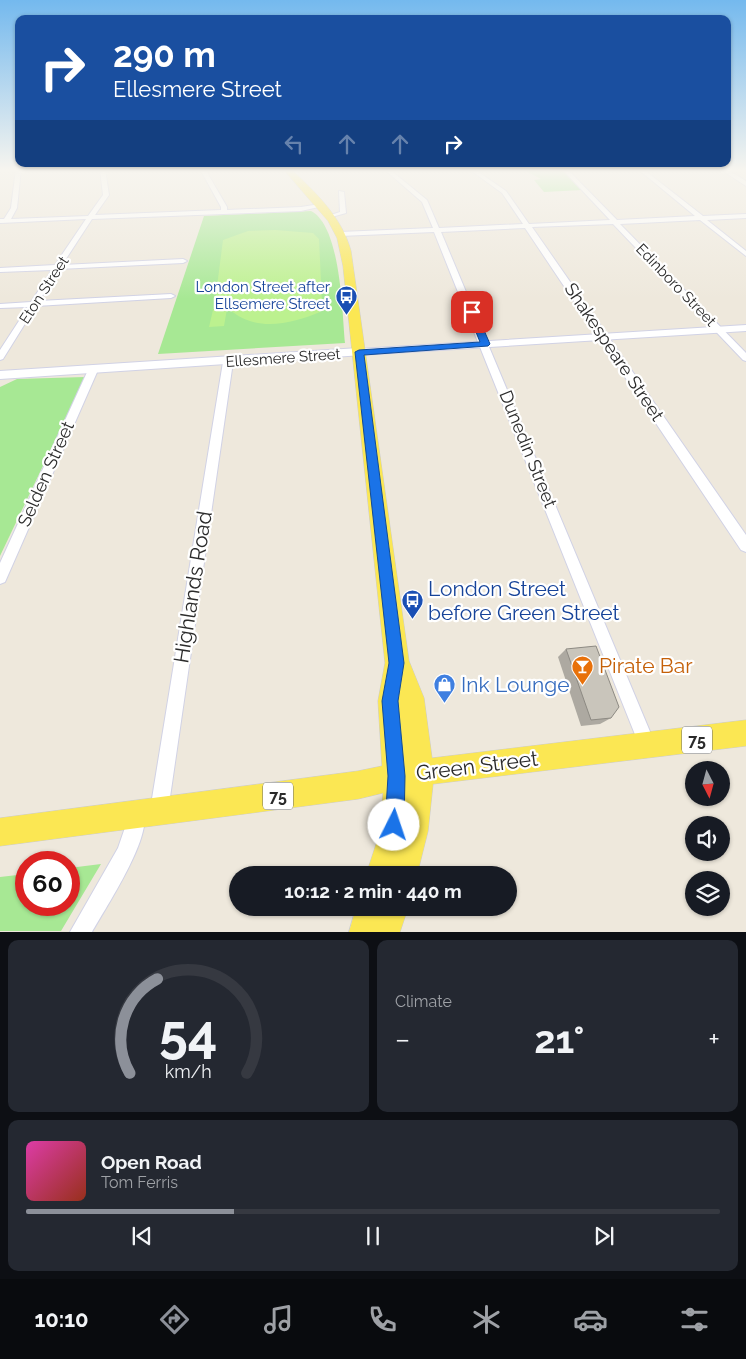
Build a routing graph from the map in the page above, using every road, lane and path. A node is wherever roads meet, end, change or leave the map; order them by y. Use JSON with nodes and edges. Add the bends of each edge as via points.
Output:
{"nodes":[{"id":1,"x":95,"y":212,"type":"edge"},
{"id":2,"x":213,"y":212,"type":"edge"},
{"id":3,"x":326,"y":212,"type":"edge"},
{"id":4,"x":343,"y":212,"type":"edge"},
{"id":5,"x":430,"y":212,"type":"edge"},
{"id":6,"x":518,"y":212,"type":"edge"},
{"id":7,"x":607,"y":212,"type":"edge"},
{"id":8,"x":694,"y":212,"type":"edge"},
{"id":9,"x":746,"y":216,"type":"edge"},
{"id":10,"x":330,"y":217,"type":"junction"},
{"id":11,"x":91,"y":218,"type":"junction"},
{"id":12,"x":701,"y":218,"type":"junction"},
{"id":13,"x":3,"y":221,"type":"edge"},
{"id":14,"x":616,"y":222,"type":"junction"},
{"id":15,"x":527,"y":226,"type":"junction"},
{"id":16,"x":437,"y":230,"type":"junction"},
{"id":17,"x":340,"y":234,"type":"junction"},
{"id":18,"x":746,"y":254,"type":"edge"},
{"id":19,"x":183,"y":261,"type":"dead end"},
{"id":20,"x":59,"y":267,"type":"junction"},
{"id":21,"x":0,"y":270,"type":"edge"},
{"id":22,"x":171,"y":296,"type":"dead end"},
{"id":23,"x":34,"y":304,"type":"junction"},
{"id":24,"x":0,"y":306,"type":"edge"},
{"id":25,"x":746,"y":328,"type":"edge"},
{"id":26,"x":718,"y":329,"type":"junction"},
{"id":27,"x":604,"y":336,"type":"junction"},
{"id":28,"x":485,"y":344,"type":"junction"},
{"id":29,"x":359,"y":352,"type":"junction"},
{"id":30,"x":0,"y":357,"type":"edge"},
{"id":31,"x":746,"y":358,"type":"edge"},
{"id":32,"x":228,"y":362,"type":"junction"},
{"id":33,"x":93,"y":370,"type":"junction"},
{"id":34,"x":0,"y":375,"type":"edge"},
{"id":35,"x":746,"y":546,"type":"edge"},
{"id":36,"x":0,"y":578,"type":"edge"},
{"id":37,"x":746,"y":733,"type":"edge"},
{"id":38,"x":648,"y":746,"type":"junction"},
{"id":39,"x":409,"y":774,"type":"junction"},
{"id":40,"x":148,"y":814,"type":"junction"},
{"id":41,"x":0,"y":832,"type":"edge"},
{"id":42,"x":384,"y":866,"type":"edge"},
{"id":43,"x":404,"y":866,"type":"edge"},
{"id":44,"x":370,"y":916,"type":"edge"},
{"id":45,"x":389,"y":916,"type":"edge"},
{"id":46,"x":80,"y":932,"type":"edge"},
{"id":47,"x":365,"y":932,"type":"edge"},
{"id":48,"x":384,"y":932,"type":"edge"}],
"edges":[{"from":1,"to":11,"type":"street","name":"Eton Street"},
{"from":2,"to":11,"type":"street"},
{"from":3,"to":10,"type":"main road"},
{"from":4,"to":10,"type":"street"},
{"from":5,"to":16,"type":"street","name":"Dunedin Street"},
{"from":6,"to":15,"type":"street","name":"Shakespeare Street"},
{"from":7,"to":14,"type":"street","name":"Edinboro Street"},
{"from":8,"to":12,"type":"street"},
{"from":9,"to":12,"type":"street"},
{"from":10,"to":17,"type":"main road"},
{"from":11,"to":13,"type":"street"},
{"from":11,"to":20,"type":"street","name":"Eton Street"},
{"from":12,"to":14,"type":"street"},
{"from":12,"to":18,"type":"street"},
{"from":14,"to":15,"type":"street"},
{"from":14,"to":26,"type":"street","name":"Edinboro Street"},
{"from":15,"to":16,"type":"street"},
{"from":15,"to":27,"type":"street","name":"Shakespeare Street"},
{"from":16,"to":17,"type":"street"},
{"from":16,"to":28,"type":"street","name":"Dunedin Street"},
{"from":17,"to":29,"type":"main road","via":[[348,266]]},
{"from":19,"to":20,"type":"street"},
{"from":20,"to":21,"type":"street"},
{"from":20,"to":23,"type":"street","name":"Eton Street"},
{"from":22,"to":23,"type":"street"},
{"from":23,"to":24,"type":"street"},
{"from":23,"to":30,"type":"street","name":"Eton Street"},
{"from":25,"to":26,"type":"street","name":"Ellesmere Street"},
{"from":26,"to":27,"type":"street","name":"Ellesmere Street"},
{"from":26,"to":31,"type":"street","name":"Edinboro Street"},
{"from":27,"to":28,"type":"street","name":"Ellesmere Street"},
{"from":27,"to":35,"type":"street","name":"Shakespeare Street"},
{"from":28,"to":29,"type":"street","name":"Ellesmere Street"},
{"from":28,"to":38,"type":"street","name":"Dunedin Street"},
{"from":29,"to":32,"type":"main road","name":"Ellesmere Street"},
{"from":29,"to":39,"type":"main road","via":[[397,663],[390,701]]},
{"from":32,"to":33,"type":"main road","name":"Ellesmere Street"},
{"from":32,"to":40,"type":"street","name":"Highlands Road"},
{"from":33,"to":34,"type":"main road","name":"Ellesmere Street"},
{"from":33,"to":36,"type":"street","name":"Selden Street"},
{"from":37,"to":38,"type":"main road","name":"Green Street","number":"75"},
{"from":38,"to":39,"type":"main road","name":"Green Street","number":"75"},
{"from":39,"to":40,"type":"main road","name":"Green Street","number":"75","via":[[358,785]]},
{"from":39,"to":42,"type":"main road"},
{"from":39,"to":43,"type":"main road","via":[[418,814]]},
{"from":40,"to":41,"type":"main road","name":"Green Street","number":"75"},
{"from":40,"to":46,"type":"street","name":"Highlands Road"},
{"from":44,"to":47,"type":"main road"},
{"from":45,"to":48,"type":"main road"}]}
